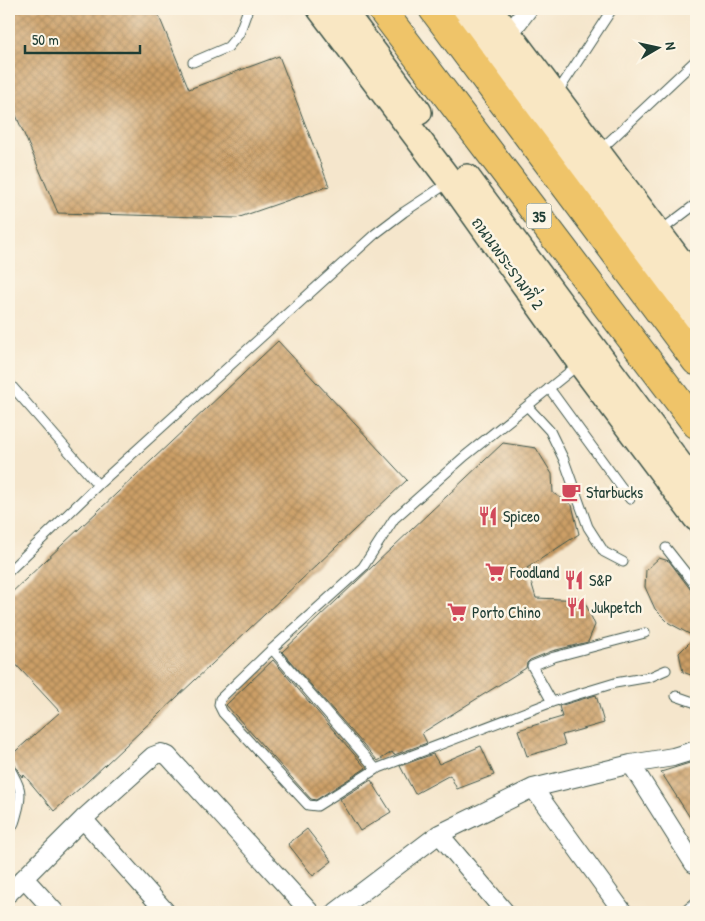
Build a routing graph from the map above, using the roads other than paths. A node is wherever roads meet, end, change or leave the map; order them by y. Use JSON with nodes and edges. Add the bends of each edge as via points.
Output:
{"nodes":[{"id":1,"x":248,"y":9,"type":"edge"},
{"id":2,"x":320,"y":9,"type":"edge"},
{"id":3,"x":342,"y":9,"type":"edge"},
{"id":4,"x":381,"y":9,"type":"edge"},
{"id":5,"x":433,"y":9,"type":"edge"},
{"id":6,"x":465,"y":9,"type":"edge"},
{"id":7,"x":490,"y":9,"type":"edge"},
{"id":8,"x":528,"y":9,"type":"edge"},
{"id":9,"x":612,"y":9,"type":"edge"},
{"id":10,"x":509,"y":34,"type":"junction"},
{"id":11,"x":696,"y":60,"type":"edge"},
{"id":12,"x":193,"y":62,"type":"dead end"},
{"id":13,"x":556,"y":95,"type":"junction"},
{"id":14,"x":598,"y":152,"type":"junction"},
{"id":15,"x":450,"y":182,"type":"junction"},
{"id":16,"x":696,"y":204,"type":"edge"},
{"id":17,"x":659,"y":232,"type":"junction"},
{"id":18,"x":687,"y":276,"type":"edge"},
{"id":19,"x":696,"y":319,"type":"edge"},
{"id":20,"x":586,"y":353,"type":"junction"},
{"id":21,"x":696,"y":361,"type":"edge"},
{"id":22,"x":9,"y":383,"type":"edge"},
{"id":23,"x":549,"y":388,"type":"junction"},
{"id":24,"x":527,"y":406,"type":"junction"},
{"id":25,"x":696,"y":424,"type":"edge"},
{"id":26,"x":98,"y":485,"type":"junction"},
{"id":27,"x":696,"y":486,"type":"edge"},
{"id":28,"x":630,"y":500,"type":"dead end"},
{"id":29,"x":696,"y":518,"type":"edge"},
{"id":30,"x":666,"y":548,"type":"dead end"},
{"id":31,"x":623,"y":562,"type":"dead end"},
{"id":32,"x":9,"y":571,"type":"edge"},
{"id":33,"x":696,"y":586,"type":"edge"},
{"id":34,"x":645,"y":633,"type":"dead end"},
{"id":35,"x":272,"y":649,"type":"junction"},
{"id":36,"x":666,"y":670,"type":"dead end"},
{"id":37,"x":676,"y":696,"type":"dead end"},
{"id":38,"x":552,"y":702,"type":"junction"},
{"id":39,"x":696,"y":703,"type":"edge"},
{"id":40,"x":696,"y":750,"type":"edge"},
{"id":41,"x":631,"y":764,"type":"junction"},
{"id":42,"x":9,"y":767,"type":"edge"},
{"id":43,"x":376,"y":769,"type":"junction"},
{"id":44,"x":534,"y":788,"type":"junction"},
{"id":45,"x":83,"y":819,"type":"junction"},
{"id":46,"x":9,"y":832,"type":"edge"},
{"id":47,"x":439,"y":834,"type":"junction"},
{"id":48,"x":694,"y":864,"type":"dead end"},
{"id":49,"x":24,"y":878,"type":"junction"},
{"id":50,"x":9,"y":892,"type":"edge"},
{"id":51,"x":696,"y":902,"type":"edge"},
{"id":52,"x":356,"y":907,"type":"edge"},
{"id":53,"x":55,"y":912,"type":"edge"},
{"id":54,"x":166,"y":912,"type":"edge"},
{"id":55,"x":310,"y":912,"type":"edge"},
{"id":56,"x":336,"y":912,"type":"edge"},
{"id":57,"x":505,"y":912,"type":"edge"},
{"id":58,"x":623,"y":912,"type":"edge"},
{"id":59,"x":684,"y":912,"type":"edge"}],
"edges":[{"from":1,"to":12,"type":"lane","via":[[240,34],[228,47]]},
{"from":2,"to":15,"type":"main road","name":"ถนนพระรามที่ 2"},
{"from":3,"to":20,"type":"main road"},
{"from":4,"to":25,"type":"highway","number":"35"},
{"from":5,"to":21,"type":"highway","number":"35"},
{"from":6,"to":18,"type":"main road"},
{"from":7,"to":10,"type":"main road"},
{"from":8,"to":10,"type":"street"},
{"from":9,"to":13,"type":"lane"},
{"from":10,"to":13,"type":"main road"},
{"from":11,"to":14,"type":"lane"},
{"from":13,"to":14,"type":"main road"},
{"from":14,"to":17,"type":"main road"},
{"from":15,"to":20,"type":"main road","name":"ถนนพระรามที่ 2"},
{"from":15,"to":26,"type":"lane","via":[[375,234]]},
{"from":16,"to":17,"type":"lane"},
{"from":17,"to":18,"type":"main road"},
{"from":18,"to":19,"type":"main road"},
{"from":20,"to":23,"type":"lane"},
{"from":20,"to":27,"type":"main road"},
{"from":20,"to":29,"type":"main road","name":"ถนนพระรามที่ 2"},
{"from":22,"to":26,"type":"lane"},
{"from":23,"to":24,"type":"lane"},
{"from":23,"to":28,"type":"lane"},
{"from":24,"to":31,"type":"lane","via":[[550,431],[588,527],[604,552]]},
{"from":24,"to":35,"type":"lane","via":[[394,519],[362,567]]},
{"from":26,"to":32,"type":"lane"},
{"from":30,"to":33,"type":"lane"},
{"from":34,"to":38,"type":"lane","via":[[554,656],[532,666]]},
{"from":35,"to":43,"type":"lane"},
{"from":35,"to":43,"type":"lane","via":[[220,699],[223,713],[312,806]]},
{"from":36,"to":38,"type":"lane"},
{"from":37,"to":39,"type":"lane"},
{"from":38,"to":43,"type":"lane"},
{"from":40,"to":41,"type":"street"},
{"from":41,"to":44,"type":"street"},
{"from":41,"to":48,"type":"street"},
{"from":42,"to":46,"type":"lane","via":[[18,783],[21,798]]},
{"from":44,"to":47,"type":"street"},
{"from":44,"to":58,"type":"street"},
{"from":45,"to":49,"type":"street"},
{"from":45,"to":54,"type":"street"},
{"from":45,"to":55,"type":"street","via":[[153,756],[161,753],[168,756]]},
{"from":47,"to":52,"type":"street"},
{"from":47,"to":57,"type":"street"},
{"from":49,"to":50,"type":"street"},
{"from":49,"to":53,"type":"street"},
{"from":51,"to":59,"type":"lane"},
{"from":52,"to":56,"type":"street"}]}
